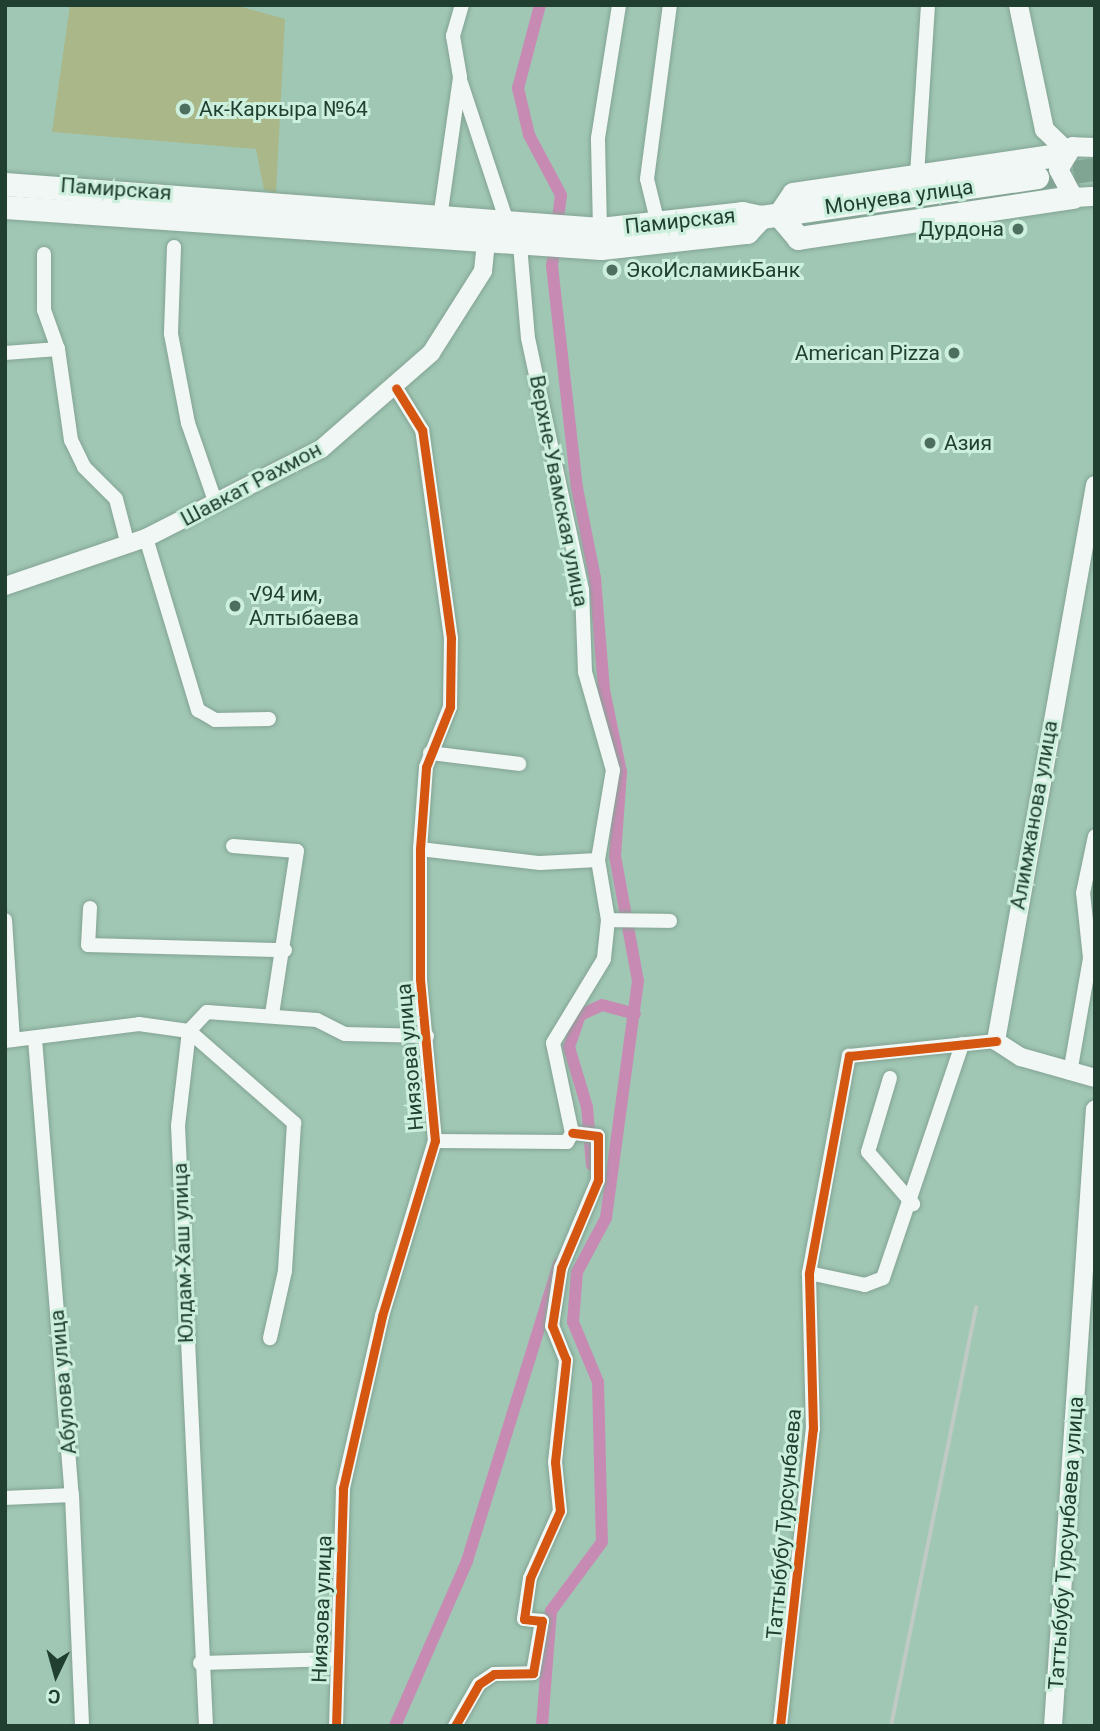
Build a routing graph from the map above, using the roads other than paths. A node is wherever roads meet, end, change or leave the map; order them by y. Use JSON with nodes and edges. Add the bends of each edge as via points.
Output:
{"nodes":[{"id":1,"x":462,"y":5,"type":"edge"},
{"id":2,"x":619,"y":5,"type":"edge"},
{"id":3,"x":670,"y":5,"type":"edge"},
{"id":4,"x":928,"y":5,"type":"edge"},
{"id":5,"x":1018,"y":5,"type":"edge"},
{"id":6,"x":460,"y":77,"type":"junction"},
{"id":7,"x":1095,"y":146,"type":"edge"},
{"id":8,"x":1065,"y":152,"type":"junction"},
{"id":9,"x":917,"y":175,"type":"junction"},
{"id":10,"x":1037,"y":177,"type":"tunnel mouth"},
{"id":11,"x":5,"y":184,"type":"edge"},
{"id":12,"x":1084,"y":196,"type":"edge"},
{"id":13,"x":5,"y":207,"type":"edge"},
{"id":14,"x":770,"y":216,"type":"junction"},
{"id":15,"x":440,"y":218,"type":"junction"},
{"id":16,"x":659,"y":224,"type":"junction"},
{"id":17,"x":508,"y":225,"type":"junction"},
{"id":18,"x":601,"y":238,"type":"junction"},
{"id":19,"x":486,"y":242,"type":"junction"},
{"id":20,"x":520,"y":245,"type":"junction"},
{"id":21,"x":174,"y":247,"type":"dead end"},
{"id":22,"x":44,"y":254,"type":"dead end"},
{"id":23,"x":58,"y":349,"type":"junction"},
{"id":24,"x":5,"y":353,"type":"edge"},
{"id":25,"x":396,"y":388,"type":"junction"},
{"id":26,"x":1095,"y":485,"type":"edge"},
{"id":27,"x":216,"y":505,"type":"junction"},
{"id":28,"x":146,"y":538,"type":"junction"},
{"id":29,"x":128,"y":545,"type":"junction"},
{"id":30,"x":5,"y":586,"type":"edge"},
{"id":31,"x":269,"y":719,"type":"dead end"},
{"id":32,"x":430,"y":753,"type":"junction"},
{"id":33,"x":519,"y":764,"type":"dead end"},
{"id":34,"x":1095,"y":836,"type":"edge"},
{"id":35,"x":233,"y":846,"type":"dead end"},
{"id":36,"x":420,"y":849,"type":"junction"},
{"id":37,"x":598,"y":860,"type":"junction"},
{"id":38,"x":90,"y":908,"type":"dead end"},
{"id":39,"x":5,"y":920,"type":"edge"},
{"id":40,"x":612,"y":920,"type":"junction"},
{"id":41,"x":670,"y":921,"type":"dead end"},
{"id":42,"x":285,"y":950,"type":"junction"},
{"id":43,"x":272,"y":1015,"type":"junction"},
{"id":44,"x":189,"y":1031,"type":"junction"},
{"id":45,"x":427,"y":1036,"type":"junction"},
{"id":46,"x":35,"y":1039,"type":"junction"},
{"id":47,"x":9,"y":1040,"type":"edge"},
{"id":48,"x":996,"y":1041,"type":"junction"},
{"id":49,"x":962,"y":1044,"type":"junction"},
{"id":50,"x":1070,"y":1073,"type":"junction"},
{"id":51,"x":890,"y":1078,"type":"dead end"},
{"id":52,"x":1095,"y":1078,"type":"edge"},
{"id":53,"x":1095,"y":1109,"type":"edge"},
{"id":54,"x":583,"y":1132,"type":"junction"},
{"id":55,"x":435,"y":1141,"type":"junction"},
{"id":56,"x":913,"y":1204,"type":"junction"},
{"id":57,"x":809,"y":1273,"type":"junction"},
{"id":58,"x":270,"y":1338,"type":"dead end"},
{"id":59,"x":72,"y":1494,"type":"junction"},
{"id":60,"x":5,"y":1498,"type":"edge"},
{"id":61,"x":338,"y":1659,"type":"junction"},
{"id":62,"x":200,"y":1663,"type":"junction"},
{"id":63,"x":82,"y":1726,"type":"edge"},
{"id":64,"x":206,"y":1726,"type":"edge"},
{"id":65,"x":335,"y":1726,"type":"edge"},
{"id":66,"x":455,"y":1726,"type":"edge"},
{"id":67,"x":780,"y":1726,"type":"edge"},
{"id":68,"x":1054,"y":1726,"type":"edge"}],
"edges":[{"from":1,"to":6,"type":"street","via":[[453,36]]},
{"from":2,"to":18,"type":"street","via":[[598,138]]},
{"from":3,"to":16,"type":"street","via":[[647,179]]},
{"from":4,"to":9,"type":"street"},
{"from":5,"to":8,"type":"main road","via":[[1044,129]]},
{"from":6,"to":15,"type":"street"},
{"from":6,"to":17,"type":"street"},
{"from":7,"to":8,"type":"main road"},
{"from":8,"to":9,"type":"main road"},
{"from":8,"to":12,"type":"main road","via":[[1058,176]]},
{"from":9,"to":14,"type":"main road","via":[[793,194]]},
{"from":10,"to":14,"type":"main road","name":"Монуева улица"},
{"from":11,"to":15,"type":"main road","name":"Памирская"},
{"from":12,"to":14,"type":"main road","via":[[798,238]]},
{"from":13,"to":19,"type":"main road","name":"Памирская"},
{"from":14,"to":16,"type":"main road","name":"Памирская","via":[[742,213]]},
{"from":14,"to":18,"type":"main road","name":"Памирская","via":[[747,232]]},
{"from":15,"to":17,"type":"main road","name":"Памирская"},
{"from":16,"to":18,"type":"main road","name":"Памирская"},
{"from":17,"to":18,"type":"main road","name":"Памирская"},
{"from":18,"to":20,"type":"main road","name":"Памирская"},
{"from":19,"to":20,"type":"main road","name":"Памирская"},
{"from":19,"to":25,"type":"street","name":"Шавкат Рахмон","via":[[484,271],[431,353]]},
{"from":20,"to":37,"type":"street","name":"Верхне-Увамская улица","via":[[528,338],[582,590],[586,672],[610,749]]},
{"from":21,"to":27,"type":"street","via":[[171,334],[188,423]]},
{"from":22,"to":23,"type":"street","via":[[44,310]]},
{"from":23,"to":24,"type":"street"},
{"from":23,"to":29,"type":"street","via":[[71,440],[84,467],[116,499]]},
{"from":25,"to":27,"type":"street","name":"Шавкат Рахмон","via":[[321,449]]},
{"from":25,"to":32,"type":"street","name":"Ниязова улица","via":[[422,430],[449,603],[450,707]]},
{"from":26,"to":48,"type":"street","name":"Алимжанова улица"},
{"from":27,"to":28,"type":"street","name":"Шавкат Рахмон"},
{"from":28,"to":29,"type":"street","name":"Шавкат Рахмон"},
{"from":28,"to":31,"type":"street","via":[[198,710],[215,720]]},
{"from":29,"to":30,"type":"street","name":"Шавкат Рахмон"},
{"from":32,"to":33,"type":"street"},
{"from":32,"to":36,"type":"street","name":"Ниязова улица"},
{"from":34,"to":50,"type":"street","via":[[1083,893],[1090,958]]},
{"from":35,"to":42,"type":"street","via":[[297,851]]},
{"from":36,"to":37,"type":"street","via":[[540,863]]},
{"from":36,"to":45,"type":"street","name":"Ниязова улица","via":[[420,979]]},
{"from":37,"to":40,"type":"street","name":"Верхне-Увамская улица"},
{"from":38,"to":42,"type":"street","via":[[88,944]]},
{"from":39,"to":47,"type":"street"},
{"from":40,"to":41,"type":"street"},
{"from":40,"to":54,"type":"street","name":"Верхне-Увамская улица","via":[[598,973],[554,1034]]},
{"from":42,"to":43,"type":"street"},
{"from":43,"to":44,"type":"street","via":[[207,1012]]},
{"from":43,"to":45,"type":"street","via":[[317,1020],[345,1034]]},
{"from":44,"to":46,"type":"street","via":[[139,1024]]},
{"from":44,"to":58,"type":"street","via":[[293,1124],[285,1271]]},
{"from":44,"to":62,"type":"street","name":"Юлдам-Хаш улица","via":[[178,1126]]},
{"from":45,"to":55,"type":"street","name":"Ниязова улица"},
{"from":46,"to":47,"type":"street"},
{"from":46,"to":59,"type":"street","name":"Абулова улица"},
{"from":48,"to":49,"type":"street","name":"Таттыбубу Турсунбаева"},
{"from":48,"to":50,"type":"street"},
{"from":49,"to":56,"type":"street"},
{"from":49,"to":57,"type":"street","name":"Таттыбубу Турсунбаева","via":[[849,1056]]},
{"from":50,"to":52,"type":"street"},
{"from":51,"to":56,"type":"street","via":[[868,1152]]},
{"from":53,"to":68,"type":"street","name":"Таттыбубу Турсунбаева улица"},
{"from":54,"to":55,"type":"street","via":[[567,1142]]},
{"from":54,"to":66,"type":"street","name":"Верхне-Увамская улица","via":[[598,1136],[598,1180],[561,1268],[552,1326],[566,1360],[555,1462],[560,1511],[528,1592],[524,1619],[542,1621],[533,1673],[494,1674],[479,1684]]},
{"from":55,"to":61,"type":"street","name":"Ниязова улица","via":[[382,1316],[343,1488]]},
{"from":56,"to":57,"type":"street","via":[[875,1284]]},
{"from":57,"to":67,"type":"street","name":"Таттыбубу Турсунбаева","via":[[813,1429]]},
{"from":59,"to":60,"type":"street"},
{"from":59,"to":63,"type":"street","name":"Абулова улица"},
{"from":61,"to":62,"type":"street"},
{"from":61,"to":65,"type":"street","name":"Ниязова улица"},
{"from":62,"to":64,"type":"street","name":"Юлдам-Хаш улица"}]}
